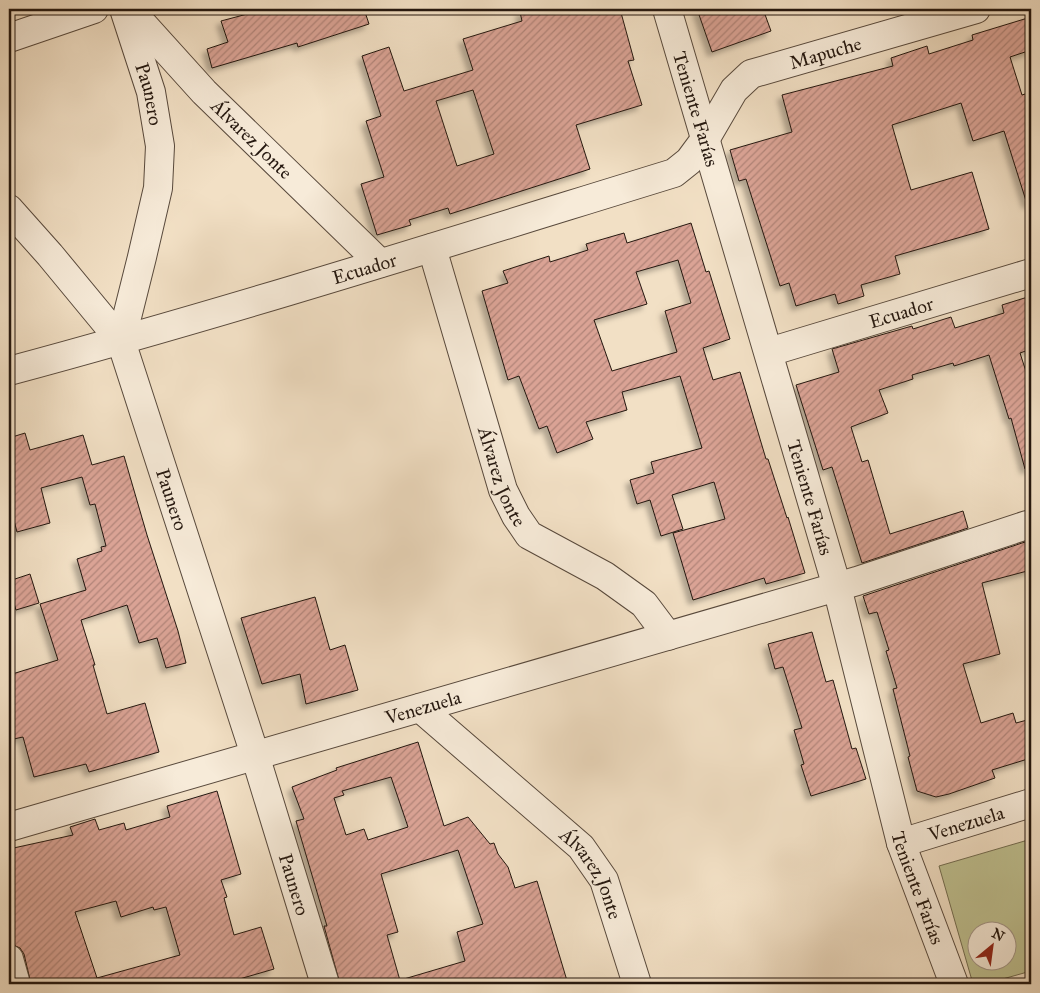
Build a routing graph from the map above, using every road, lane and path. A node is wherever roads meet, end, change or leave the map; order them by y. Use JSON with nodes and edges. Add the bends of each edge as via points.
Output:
{"nodes":[{"id":1,"x":94,"y":9,"type":"edge"},
{"id":2,"x":124,"y":9,"type":"edge"},
{"id":3,"x":129,"y":9,"type":"edge"},
{"id":4,"x":667,"y":9,"type":"edge"},
{"id":5,"x":976,"y":9,"type":"edge"},
{"id":6,"x":9,"y":38,"type":"edge"},
{"id":7,"x":706,"y":138,"type":"junction"},
{"id":8,"x":9,"y":209,"type":"edge"},
{"id":9,"x":432,"y":248,"type":"junction"},
{"id":10,"x":380,"y":263,"type":"junction"},
{"id":11,"x":1031,"y":273,"type":"edge"},
{"id":12,"x":121,"y":341,"type":"junction"},
{"id":13,"x":769,"y":352,"type":"junction"},
{"id":14,"x":9,"y":372,"type":"edge"},
{"id":15,"x":1027,"y":525,"type":"dead end"},
{"id":16,"x":838,"y":586,"type":"junction"},
{"id":17,"x":668,"y":636,"type":"junction"},
{"id":18,"x":420,"y":708,"type":"junction"},
{"id":19,"x":255,"y":755,"type":"junction"},
{"id":20,"x":1031,"y":803,"type":"edge"},
{"id":21,"x":9,"y":826,"type":"edge"},
{"id":22,"x":900,"y":843,"type":"junction"},
{"id":23,"x":9,"y":959,"type":"edge"},
{"id":24,"x":16,"y":984,"type":"edge"},
{"id":25,"x":325,"y":984,"type":"edge"},
{"id":26,"x":637,"y":984,"type":"edge"},
{"id":27,"x":954,"y":984,"type":"edge"}],
"edges":[{"from":1,"to":6,"type":"street"},
{"from":2,"to":12,"type":"street","name":"Paunero","via":[[151,92],[160,146],[158,188]]},
{"from":3,"to":10,"type":"street","name":"Álvarez Jonte","via":[[204,92]]},
{"from":4,"to":7,"type":"street","name":"Teniente Farías"},
{"from":5,"to":7,"type":"street","name":"Mapuche","via":[[751,74],[734,90]]},
{"from":7,"to":9,"type":"street","name":"Ecuador","via":[[689,161],[674,173]]},
{"from":7,"to":13,"type":"street","name":"Teniente Farías"},
{"from":8,"to":12,"type":"street"},
{"from":9,"to":10,"type":"street","name":"Ecuador"},
{"from":9,"to":17,"type":"street","name":"Álvarez Jonte","via":[[503,490],[516,516],[529,535],[605,576],[644,604]]},
{"from":10,"to":12,"type":"street","name":"Ecuador"},
{"from":11,"to":13,"type":"street","name":"Ecuador"},
{"from":12,"to":14,"type":"street","name":"Ecuador"},
{"from":12,"to":19,"type":"street","name":"Paunero"},
{"from":13,"to":16,"type":"street","name":"Teniente Farías"},
{"from":15,"to":16,"type":"street","name":"Venezuela"},
{"from":16,"to":17,"type":"street","name":"Venezuela"},
{"from":16,"to":22,"type":"street","name":"Teniente Farías"},
{"from":17,"to":18,"type":"street","name":"Venezuela"},
{"from":18,"to":19,"type":"street","name":"Venezuela"},
{"from":18,"to":26,"type":"street","name":"Álvarez Jonte","via":[[582,847],[604,880]]},
{"from":19,"to":21,"type":"street","name":"Venezuela"},
{"from":19,"to":25,"type":"street","name":"Paunero"},
{"from":20,"to":22,"type":"street","name":"Venezuela"},
{"from":22,"to":27,"type":"street","name":"Teniente Farías"},
{"from":23,"to":24,"type":"street"}]}
